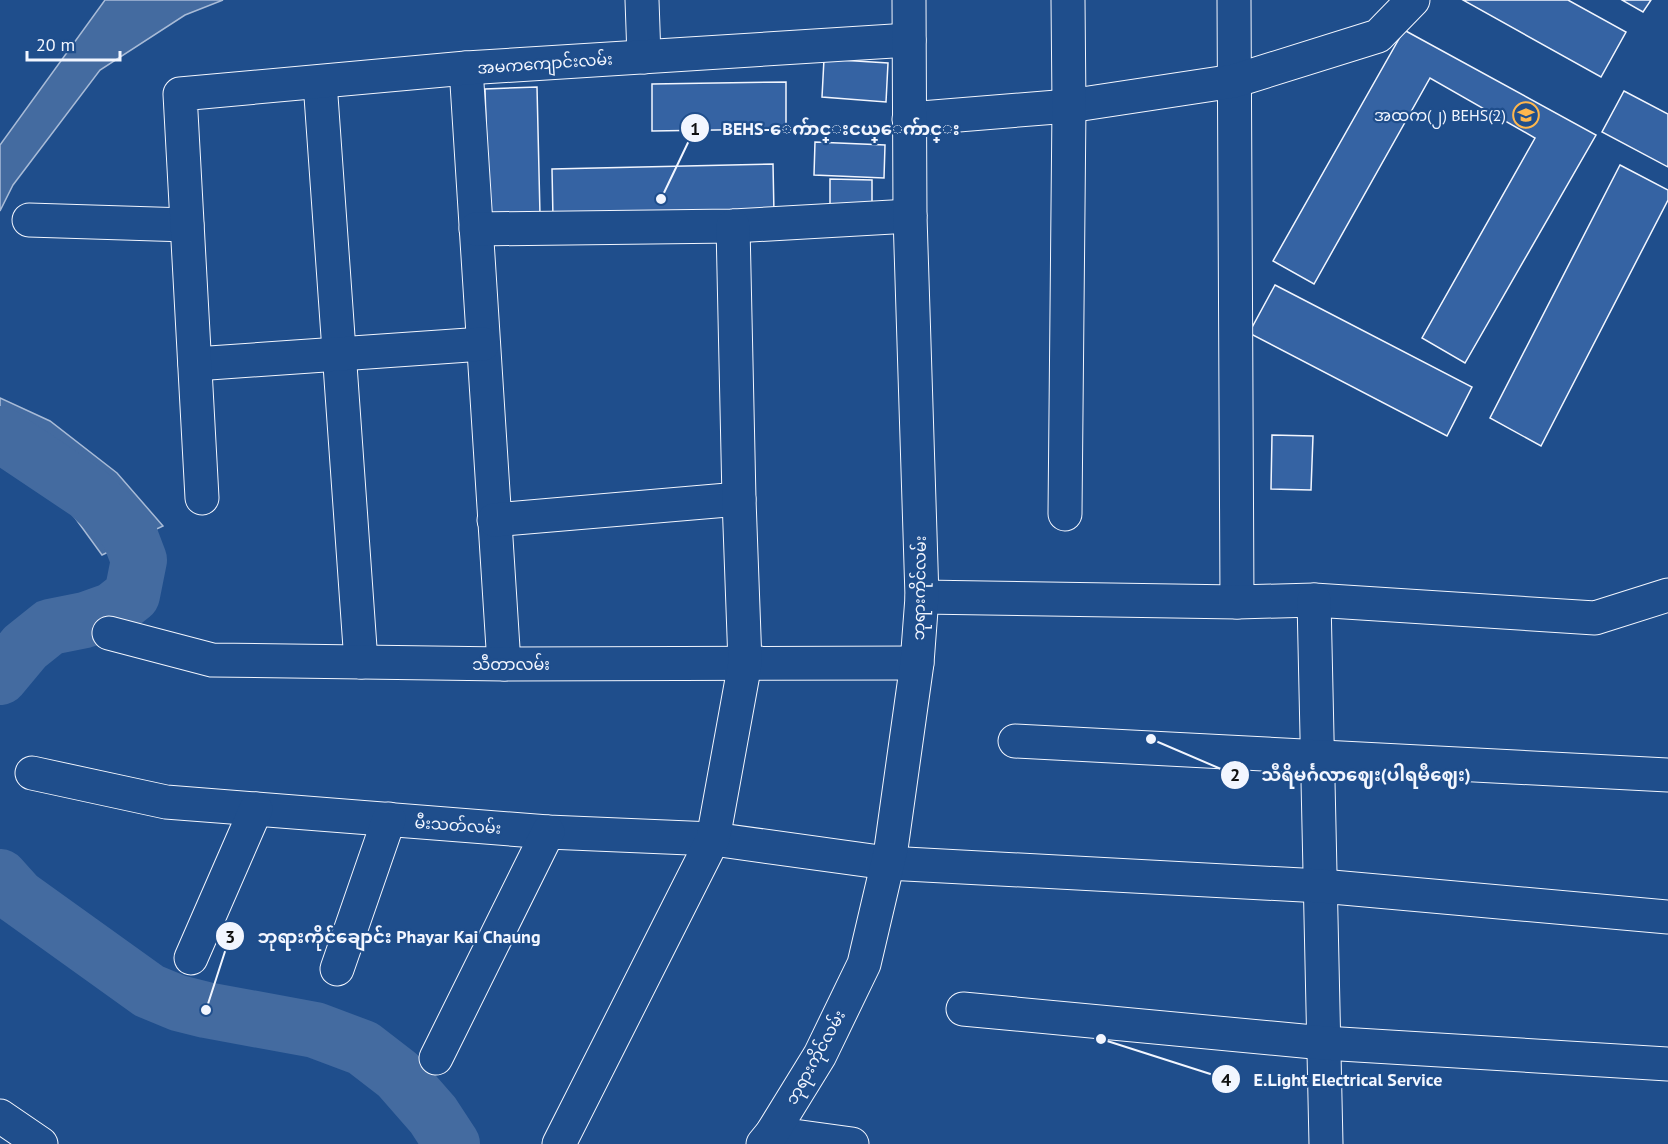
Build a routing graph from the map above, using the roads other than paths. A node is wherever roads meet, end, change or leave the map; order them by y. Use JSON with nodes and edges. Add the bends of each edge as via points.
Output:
{"nodes":[{"id":1,"x":642,"y":0,"type":"edge"},
{"id":2,"x":909,"y":0,"type":"edge"},
{"id":3,"x":1068,"y":0,"type":"edge"},
{"id":4,"x":1234,"y":0,"type":"edge"},
{"id":5,"x":1413,"y":0,"type":"edge"},
{"id":6,"x":909,"y":40,"type":"junction"},
{"id":7,"x":644,"y":57,"type":"junction"},
{"id":8,"x":466,"y":68,"type":"junction"},
{"id":9,"x":320,"y":81,"type":"junction"},
{"id":10,"x":1234,"y":81,"type":"junction"},
{"id":11,"x":1070,"y":106,"type":"junction"},
{"id":12,"x":909,"y":118,"type":"junction"},
{"id":13,"x":910,"y":216,"type":"junction"},
{"id":14,"x":29,"y":220,"type":"dead end"},
{"id":15,"x":187,"y":225,"type":"junction"},
{"id":16,"x":733,"y":226,"type":"junction"},
{"id":17,"x":476,"y":229,"type":"junction"},
{"id":18,"x":483,"y":344,"type":"junction"},
{"id":19,"x":338,"y":354,"type":"junction"},
{"id":20,"x":195,"y":364,"type":"junction"},
{"id":21,"x":202,"y":498,"type":"dead end"},
{"id":22,"x":739,"y":499,"type":"junction"},
{"id":23,"x":1065,"y":514,"type":"dead end"},
{"id":24,"x":494,"y":520,"type":"junction"},
{"id":25,"x":1668,"y":595,"type":"edge"},
{"id":26,"x":922,"y":597,"type":"junction"},
{"id":27,"x":1314,"y":600,"type":"junction"},
{"id":28,"x":1237,"y":602,"type":"junction"},
{"id":29,"x":109,"y":633,"type":"dead end"},
{"id":30,"x":361,"y":662,"type":"junction"},
{"id":31,"x":745,"y":663,"type":"junction"},
{"id":32,"x":917,"y":663,"type":"junction"},
{"id":33,"x":504,"y":664,"type":"junction"},
{"id":34,"x":1015,"y":741,"type":"dead end"},
{"id":35,"x":1318,"y":756,"type":"junction"},
{"id":36,"x":32,"y":773,"type":"dead end"},
{"id":37,"x":1668,"y":775,"type":"edge"},
{"id":38,"x":256,"y":809,"type":"junction"},
{"id":39,"x":389,"y":819,"type":"junction"},
{"id":40,"x":548,"y":832,"type":"junction"},
{"id":41,"x":713,"y":839,"type":"junction"},
{"id":42,"x":887,"y":863,"type":"junction"},
{"id":43,"x":1321,"y":886,"type":"junction"},
{"id":44,"x":1668,"y":917,"type":"edge"},
{"id":45,"x":191,"y":957,"type":"dead end"},
{"id":46,"x":337,"y":969,"type":"dead end"},
{"id":47,"x":963,"y":1009,"type":"dead end"},
{"id":48,"x":1324,"y":1043,"type":"junction"},
{"id":49,"x":436,"y":1058,"type":"dead end"},
{"id":50,"x":1668,"y":1064,"type":"edge"},
{"id":51,"x":0,"y":1116,"type":"edge"},
{"id":52,"x":767,"y":1138,"type":"edge"},
{"id":53,"x":41,"y":1144,"type":"edge"},
{"id":54,"x":559,"y":1144,"type":"edge"},
{"id":55,"x":852,"y":1144,"type":"edge"},
{"id":56,"x":1326,"y":1144,"type":"edge"}],
"edges":[{"from":1,"to":7,"type":"street"},
{"from":2,"to":6,"type":"street","name":"ဘုရားကိုင်လမ်း"},
{"from":3,"to":11,"type":"street"},
{"from":4,"to":10,"type":"street"},
{"from":5,"to":10,"type":"street","via":[[1377,36]]},
{"from":6,"to":7,"type":"street","name":"အမကကျောင်းလမ်း"},
{"from":6,"to":12,"type":"street","name":"ဘုရားကိုင်လမ်း"},
{"from":7,"to":8,"type":"street","name":"အမကကျောင်းလမ်း"},
{"from":8,"to":9,"type":"street","name":"အမကကျောင်းလမ်း"},
{"from":8,"to":17,"type":"street"},
{"from":9,"to":15,"type":"street","name":"အမကကျောင်းလမ်း","via":[[180,94]]},
{"from":9,"to":19,"type":"street"},
{"from":10,"to":11,"type":"street"},
{"from":10,"to":28,"type":"street"},
{"from":11,"to":12,"type":"street"},
{"from":11,"to":23,"type":"street"},
{"from":12,"to":13,"type":"street","name":"ဘုရားကိုင်လမ်း"},
{"from":13,"to":16,"type":"street"},
{"from":13,"to":26,"type":"street","name":"ဘုရားကိုင်လမ်း"},
{"from":14,"to":15,"type":"street"},
{"from":15,"to":20,"type":"street"},
{"from":16,"to":17,"type":"street"},
{"from":16,"to":22,"type":"street"},
{"from":17,"to":18,"type":"street"},
{"from":18,"to":19,"type":"street"},
{"from":18,"to":24,"type":"street"},
{"from":19,"to":20,"type":"street"},
{"from":19,"to":30,"type":"street"},
{"from":20,"to":21,"type":"street"},
{"from":22,"to":24,"type":"street"},
{"from":22,"to":31,"type":"street"},
{"from":24,"to":33,"type":"street"},
{"from":25,"to":27,"type":"street","via":[[1595,618]]},
{"from":26,"to":28,"type":"street"},
{"from":26,"to":32,"type":"street","name":"ဘုရားကိုင်လမ်း"},
{"from":27,"to":28,"type":"street"},
{"from":27,"to":35,"type":"street"},
{"from":29,"to":30,"type":"street","name":"သီတာလမ်း","via":[[212,660]]},
{"from":30,"to":33,"type":"street","name":"သီတာလမ်း"},
{"from":31,"to":32,"type":"street","name":"သီတာလမ်း"},
{"from":31,"to":33,"type":"street","name":"သီတာလမ်း"},
{"from":31,"to":41,"type":"street"},
{"from":32,"to":42,"type":"street","name":"ဘုရားကိုင်လမ်း"},
{"from":34,"to":35,"type":"street"},
{"from":35,"to":37,"type":"street"},
{"from":35,"to":43,"type":"street"},
{"from":36,"to":38,"type":"street","name":"မီးသတ်လမ်း","via":[[166,802]]},
{"from":38,"to":39,"type":"street","name":"မီးသတ်လမ်း"},
{"from":38,"to":45,"type":"street"},
{"from":39,"to":40,"type":"street","name":"မီးသတ်လမ်း"},
{"from":39,"to":46,"type":"street"},
{"from":40,"to":41,"type":"street","name":"မီးသတ်လမ်း"},
{"from":40,"to":49,"type":"street"},
{"from":41,"to":42,"type":"street","name":"မီးသတ်လမ်း"},
{"from":41,"to":54,"type":"street"},
{"from":42,"to":43,"type":"street","name":"မီးသတ်လမ်း"},
{"from":42,"to":52,"type":"street","name":"ဘုရားကိုင်လမ်း","via":[[864,964],[820,1055]]},
{"from":43,"to":44,"type":"street","name":"မီးသတ်လမ်း"},
{"from":43,"to":48,"type":"street"},
{"from":47,"to":48,"type":"street"},
{"from":48,"to":50,"type":"street"},
{"from":48,"to":56,"type":"street"},
{"from":51,"to":53,"type":"street"},
{"from":52,"to":55,"type":"street"}]}
